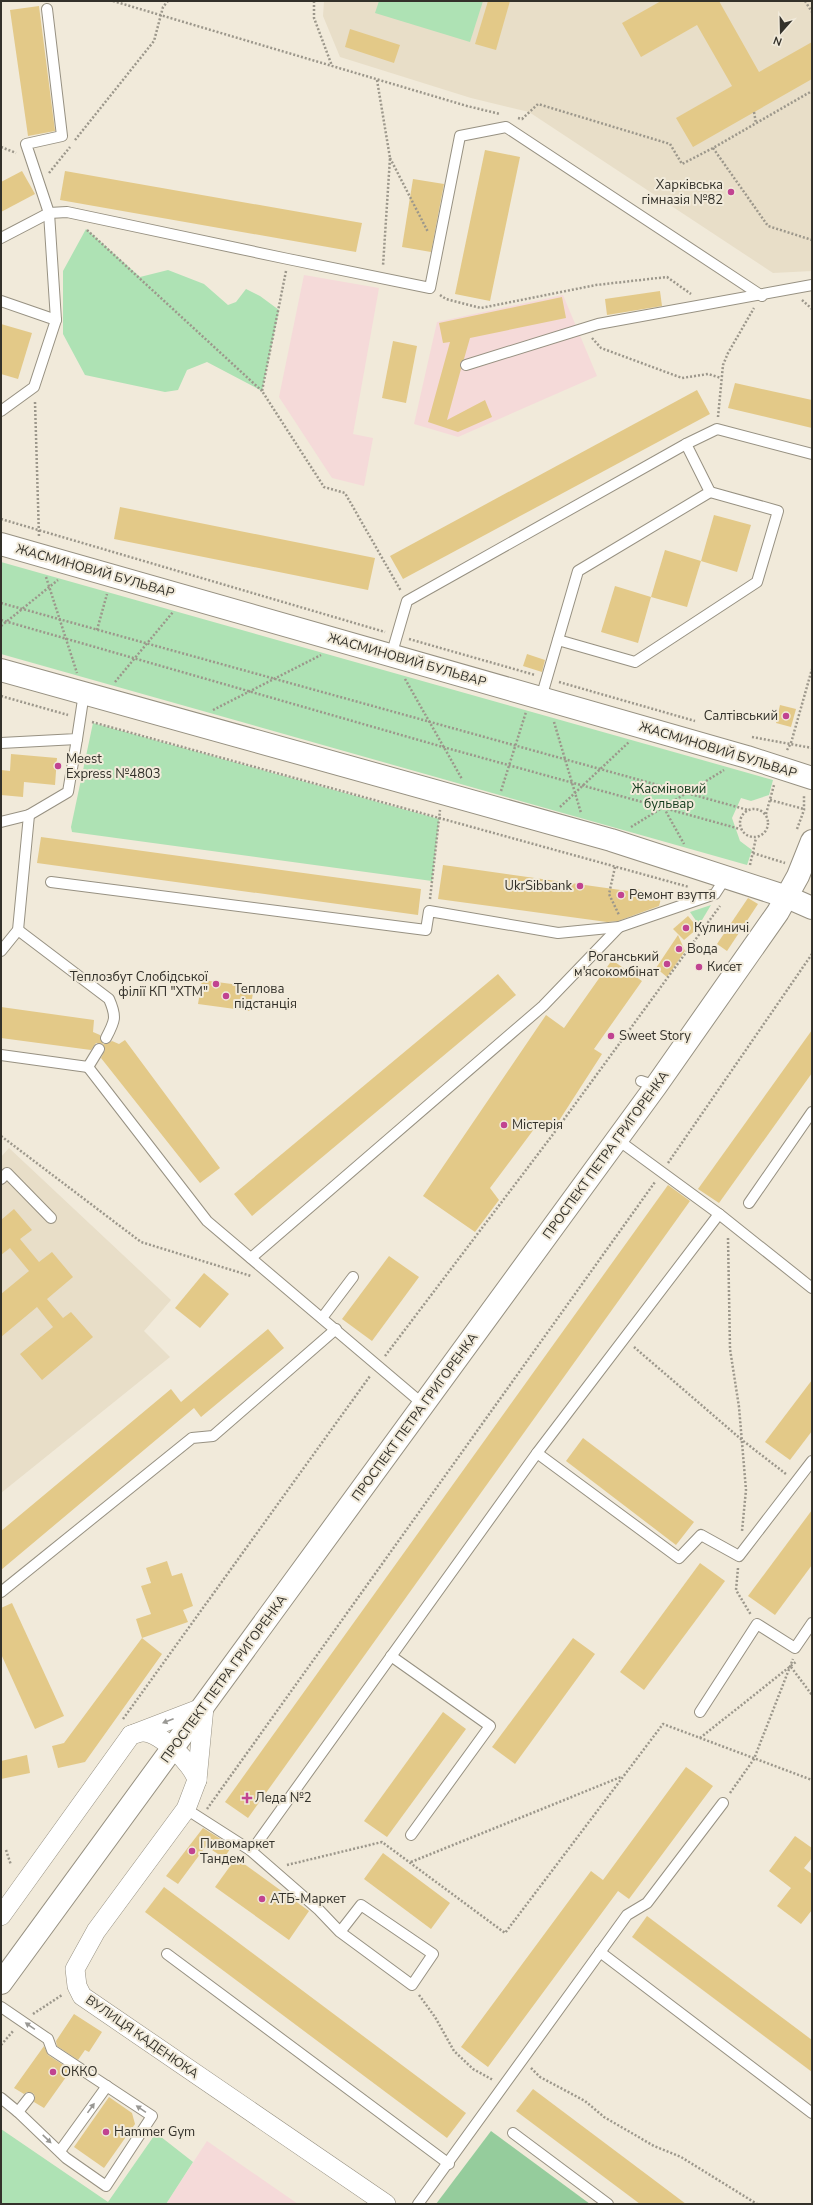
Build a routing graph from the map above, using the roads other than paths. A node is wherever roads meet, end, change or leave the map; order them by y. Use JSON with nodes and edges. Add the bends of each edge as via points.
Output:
{"nodes":[{"id":1,"x":47,"y":9,"type":"dead end"},
{"id":2,"x":49,"y":213,"type":"junction"},
{"id":3,"x":1,"y":238,"type":"edge"},
{"id":4,"x":812,"y":285,"type":"edge"},
{"id":5,"x":762,"y":296,"type":"junction"},
{"id":6,"x":1,"y":301,"type":"edge"},
{"id":7,"x":56,"y":320,"type":"junction"},
{"id":8,"x":466,"y":365,"type":"dead end"},
{"id":9,"x":1,"y":412,"type":"edge"},
{"id":10,"x":686,"y":444,"type":"junction"},
{"id":11,"x":812,"y":454,"type":"edge"},
{"id":12,"x":710,"y":492,"type":"junction"},
{"id":13,"x":1,"y":544,"type":"edge"},
{"id":14,"x":558,"y":640,"type":"junction"},
{"id":15,"x":391,"y":656,"type":"junction"},
{"id":16,"x":1,"y":670,"type":"edge"},
{"id":17,"x":539,"y":692,"type":"junction"},
{"id":18,"x":93,"y":695,"type":"junction"},
{"id":19,"x":77,"y":739,"type":"junction"},
{"id":20,"x":1,"y":743,"type":"edge"},
{"id":21,"x":808,"y":785,"type":"edge"},
{"id":22,"x":29,"y":815,"type":"junction"},
{"id":23,"x":1,"y":822,"type":"edge"},
{"id":24,"x":803,"y":838,"type":"edge"},
{"id":25,"x":51,"y":882,"type":"dead end"},
{"id":26,"x":720,"y":886,"type":"junction"},
{"id":27,"x":787,"y":897,"type":"junction"},
{"id":28,"x":812,"y":908,"type":"edge"},
{"id":29,"x":621,"y":926,"type":"junction"},
{"id":30,"x":18,"y":930,"type":"junction"},
{"id":31,"x":1,"y":951,"type":"edge"},
{"id":32,"x":106,"y":1038,"type":"dead end"},
{"id":33,"x":99,"y":1049,"type":"dead end"},
{"id":34,"x":1,"y":1055,"type":"edge"},
{"id":35,"x":88,"y":1067,"type":"junction"},
{"id":36,"x":812,"y":1112,"type":"edge"},
{"id":37,"x":618,"y":1140,"type":"junction"},
{"id":38,"x":1,"y":1179,"type":"edge"},
{"id":39,"x":749,"y":1203,"type":"dead end"},
{"id":40,"x":719,"y":1214,"type":"junction"},
{"id":41,"x":51,"y":1218,"type":"dead end"},
{"id":42,"x":250,"y":1258,"type":"junction"},
{"id":43,"x":353,"y":1276,"type":"dead end"},
{"id":44,"x":812,"y":1288,"type":"edge"},
{"id":45,"x":322,"y":1318,"type":"junction"},
{"id":46,"x":336,"y":1329,"type":"junction"},
{"id":47,"x":424,"y":1405,"type":"junction"},
{"id":48,"x":537,"y":1453,"type":"junction"},
{"id":49,"x":812,"y":1461,"type":"edge"},
{"id":50,"x":1,"y":1592,"type":"edge"},
{"id":51,"x":812,"y":1623,"type":"edge"},
{"id":52,"x":391,"y":1656,"type":"junction"},
{"id":53,"x":204,"y":1707,"type":"junction"},
{"id":54,"x":700,"y":1712,"type":"dead end"},
{"id":55,"x":126,"y":1729,"type":"junction"},
{"id":56,"x":173,"y":1750,"type":"junction"},
{"id":57,"x":197,"y":1780,"type":"junction"},
{"id":58,"x":723,"y":1803,"type":"road end"},
{"id":59,"x":193,"y":1813,"type":"junction"},
{"id":60,"x":411,"y":1835,"type":"dead end"},
{"id":61,"x":250,"y":1850,"type":"junction"},
{"id":62,"x":1,"y":1916,"type":"edge"},
{"id":63,"x":340,"y":1932,"type":"junction"},
{"id":64,"x":600,"y":1952,"type":"junction"},
{"id":65,"x":167,"y":1954,"type":"dead end"},
{"id":66,"x":1,"y":1983,"type":"edge"},
{"id":67,"x":1,"y":2007,"type":"edge"},
{"id":68,"x":107,"y":2086,"type":"junction"},
{"id":69,"x":1,"y":2098,"type":"edge"},
{"id":70,"x":29,"y":2098,"type":"dead end"},
{"id":71,"x":18,"y":2112,"type":"junction"},
{"id":72,"x":812,"y":2114,"type":"edge"},
{"id":73,"x":513,"y":2133,"type":"dead end"},
{"id":74,"x":60,"y":2151,"type":"junction"},
{"id":75,"x":448,"y":2164,"type":"junction"},
{"id":76,"x":386,"y":2204,"type":"edge"},
{"id":77,"x":418,"y":2204,"type":"edge"},
{"id":78,"x":608,"y":2204,"type":"edge"}],
"edges":[{"from":1,"to":2,"type":"lane","via":[[62,136],[26,144]]},
{"from":2,"to":3,"type":"lane"},
{"from":2,"to":5,"type":"lane","via":[[67,212],[430,288],[460,136],[506,127]]},
{"from":2,"to":7,"type":"lane"},
{"from":4,"to":5,"type":"lane"},
{"from":5,"to":8,"type":"lane","via":[[598,324]]},
{"from":6,"to":7,"type":"lane"},
{"from":7,"to":9,"type":"lane","via":[[34,387]]},
{"from":10,"to":11,"type":"lane","via":[[717,429]]},
{"from":10,"to":12,"type":"lane"},
{"from":10,"to":15,"type":"lane","via":[[406,601]]},
{"from":12,"to":14,"type":"lane","via":[[578,571]]},
{"from":12,"to":14,"type":"lane","via":[[778,511],[757,582],[635,662]]},
{"from":13,"to":15,"type":"street","name":"ЖАСМИНОВИЙ БУЛЬВАР"},
{"from":14,"to":17,"type":"lane"},
{"from":15,"to":17,"type":"street","name":"ЖАСМИНОВИЙ БУЛЬВАР"},
{"from":16,"to":18,"type":"street"},
{"from":17,"to":21,"type":"street","name":"ЖАСМИНОВИЙ БУЛЬВАР","via":[[644,727],[750,747]]},
{"from":18,"to":19,"type":"lane","via":[[80,719]]},
{"from":18,"to":26,"type":"street","via":[[611,840]]},
{"from":19,"to":20,"type":"lane"},
{"from":19,"to":22,"type":"lane","via":[[68,792]]},
{"from":22,"to":23,"type":"lane"},
{"from":22,"to":30,"type":"lane"},
{"from":24,"to":27,"type":"street","name":"ПРОСПЕКТ ПЕТРА ГРИГОРЕНКА"},
{"from":25,"to":29,"type":"lane","via":[[426,930],[429,911],[558,933]]},
{"from":26,"to":27,"type":"street"},
{"from":26,"to":29,"type":"lane"},
{"from":27,"to":28,"type":"street"},
{"from":27,"to":37,"type":"street","name":"ПРОСПЕКТ ПЕТРА ГРИГОРЕНКА","via":[[749,955],[648,1084]]},
{"from":29,"to":42,"type":"lane","via":[[543,1006]]},
{"from":30,"to":31,"type":"lane"},
{"from":30,"to":32,"type":"lane","via":[[109,999],[115,1012],[114,1023]]},
{"from":33,"to":35,"type":"lane"},
{"from":34,"to":35,"type":"lane"},
{"from":35,"to":42,"type":"lane","via":[[207,1221]]},
{"from":36,"to":39,"type":"lane"},
{"from":37,"to":40,"type":"lane"},
{"from":37,"to":47,"type":"street","name":"ПРОСПЕКТ ПЕТРА ГРИГОРЕНКА"},
{"from":38,"to":41,"type":"lane","via":[[7,1173]]},
{"from":40,"to":44,"type":"lane"},
{"from":40,"to":48,"type":"lane"},
{"from":42,"to":45,"type":"lane"},
{"from":43,"to":45,"type":"lane"},
{"from":45,"to":46,"type":"lane"},
{"from":46,"to":47,"type":"lane"},
{"from":46,"to":50,"type":"lane","via":[[213,1436],[192,1438]]},
{"from":47,"to":53,"type":"street","name":"ПРОСПЕКТ ПЕТРА ГРИГОРЕНКА"},
{"from":48,"to":49,"type":"lane","via":[[679,1558],[701,1535],[739,1556]]},
{"from":48,"to":52,"type":"lane"},
{"from":51,"to":54,"type":"lane","via":[[795,1648],[756,1624]]},
{"from":52,"to":60,"type":"lane","via":[[490,1726]]},
{"from":52,"to":61,"type":"lane"},
{"from":53,"to":55,"type":"street","one_way":true},
{"from":53,"to":56,"type":"street","name":"ПРОСПЕКТ ПЕТРА ГРИГОРЕНКА"},
{"from":53,"to":57,"type":"street","name":"ВУЛИЦЯ КАДЕНЮКА"},
{"from":55,"to":56,"type":"street","via":[[156,1736]]},
{"from":55,"to":62,"type":"street"},
{"from":56,"to":57,"type":"street","via":[[189,1764]]},
{"from":56,"to":66,"type":"street","name":"ПРОСПЕКТ ПЕТРА ГРИГОРЕНКА"},
{"from":57,"to":59,"type":"street","name":"ВУЛИЦЯ КАДЕНЮКА"},
{"from":58,"to":64,"type":"lane","via":[[647,1903],[627,1915]]},
{"from":59,"to":61,"type":"lane"},
{"from":59,"to":76,"type":"street","name":"ВУЛИЦЯ КАДЕНЮКА","via":[[96,1931],[75,1969],[77,1986],[82,1996]]},
{"from":61,"to":63,"type":"lane","via":[[319,1910]]},
{"from":63,"to":63,"type":"lane","via":[[412,1985],[433,1954],[361,1905]]},
{"from":64,"to":72,"type":"lane"},
{"from":64,"to":75,"type":"lane"},
{"from":65,"to":75,"type":"lane"},
{"from":68,"to":67,"type":"lane","one_way":true,"via":[[52,2050],[48,2039]]},
{"from":74,"to":68,"type":"lane","one_way":true},
{"from":74,"to":68,"type":"lane","one_way":true,"via":[[106,2186],[152,2116]]},
{"from":69,"to":71,"type":"lane"},
{"from":70,"to":71,"type":"lane"},
{"from":71,"to":74,"type":"lane","one_way":true},
{"from":73,"to":78,"type":"lane"},
{"from":75,"to":77,"type":"lane"}]}
